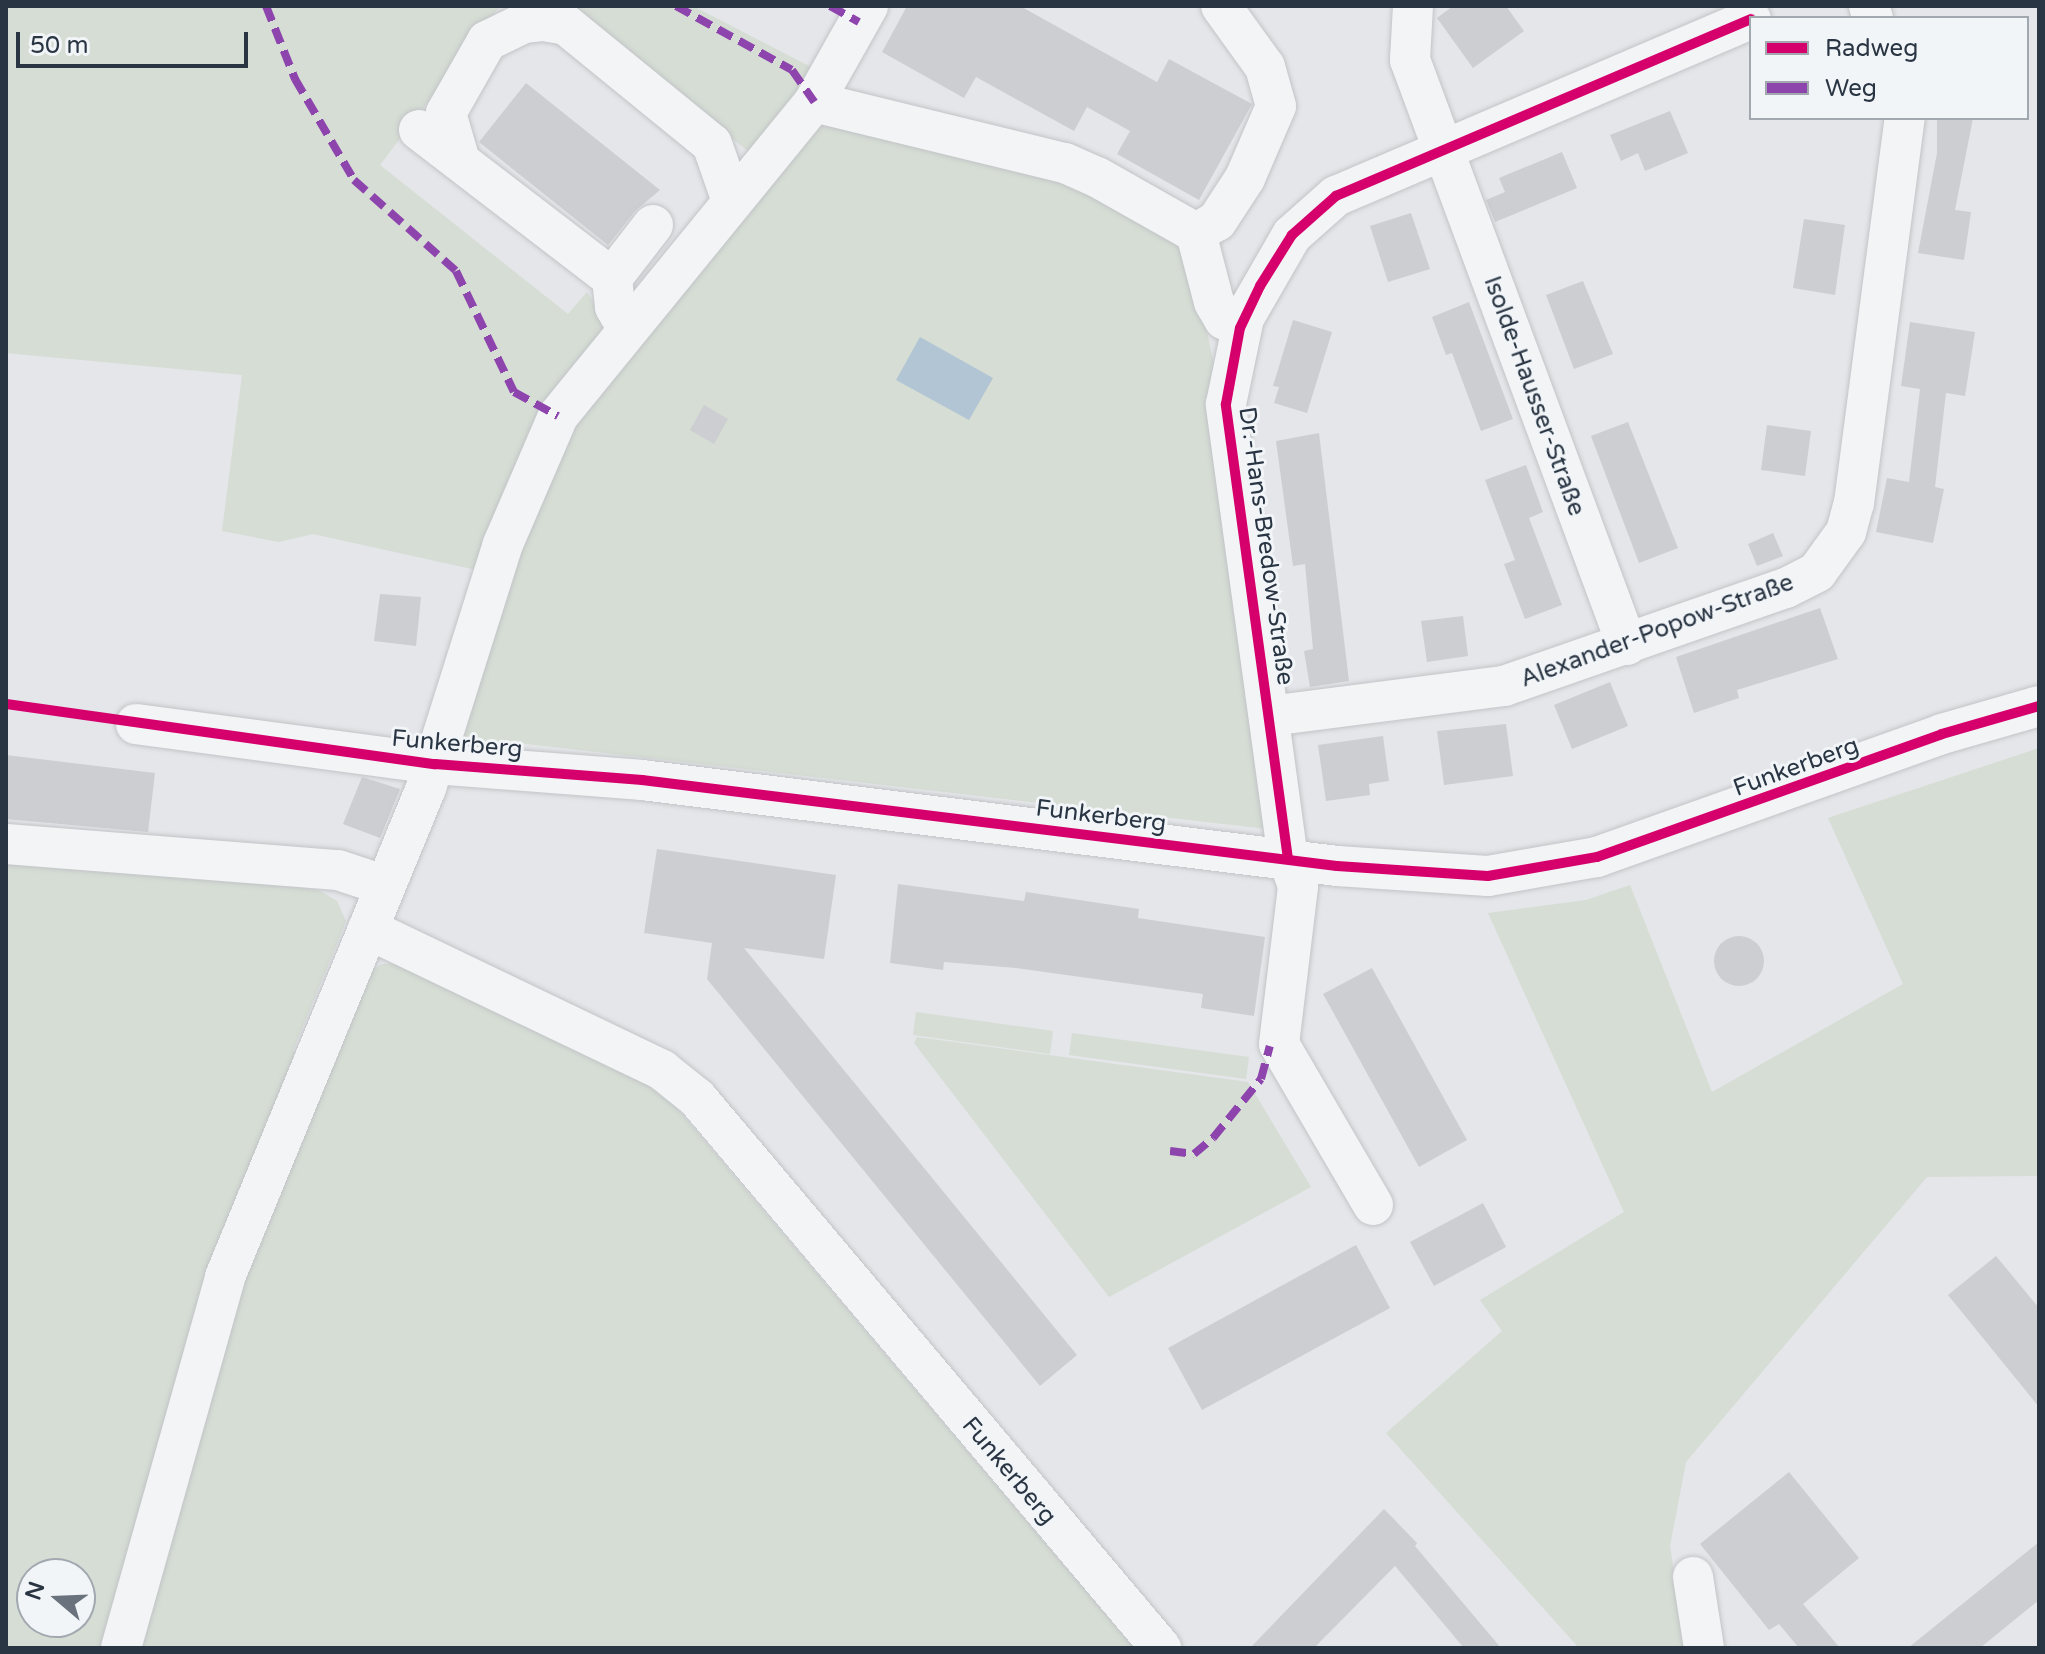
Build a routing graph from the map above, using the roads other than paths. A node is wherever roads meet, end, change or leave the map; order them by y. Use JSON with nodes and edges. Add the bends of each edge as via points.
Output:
{"nodes":[{"id":1,"x":868,"y":6,"type":"edge"},
{"id":2,"x":1221,"y":6,"type":"edge"},
{"id":3,"x":1413,"y":6,"type":"edge"},
{"id":4,"x":1781,"y":6,"type":"edge"},
{"id":5,"x":1757,"y":16,"type":"edge"},
{"id":6,"x":1749,"y":19,"type":"edge"},
{"id":7,"x":814,"y":102,"type":"junction"},
{"id":8,"x":1905,"y":120,"type":"edge"},
{"id":9,"x":419,"y":130,"type":"dead end"},
{"id":10,"x":1442,"y":147,"type":"junction"},
{"id":11,"x":460,"y":161,"type":"junction"},
{"id":12,"x":732,"y":201,"type":"junction"},
{"id":13,"x":653,"y":225,"type":"dead end"},
{"id":14,"x":1196,"y":233,"type":"junction"},
{"id":15,"x":612,"y":278,"type":"junction"},
{"id":16,"x":627,"y":328,"type":"junction"},
{"id":17,"x":1240,"y":328,"type":"junction"},
{"id":18,"x":1627,"y":645,"type":"junction"},
{"id":19,"x":2039,"y":706,"type":"edge"},
{"id":20,"x":1269,"y":716,"type":"junction"},
{"id":21,"x":136,"y":724,"type":"dead end"},
{"id":22,"x":435,"y":764,"type":"junction"},
{"id":23,"x":6,"y":844,"type":"edge"},
{"id":24,"x":1288,"y":859,"type":"junction"},
{"id":25,"x":384,"y":885,"type":"junction"},
{"id":26,"x":368,"y":929,"type":"junction"},
{"id":27,"x":1373,"y":1205,"type":"dead end"},
{"id":28,"x":1693,"y":1577,"type":"dead end"},
{"id":29,"x":121,"y":1648,"type":"edge"},
{"id":30,"x":1161,"y":1648,"type":"edge"},
{"id":31,"x":1704,"y":1648,"type":"edge"}],
"edges":[{"from":1,"to":7,"type":"street"},
{"from":2,"to":14,"type":"street","via":[[1265,67],[1276,106],[1245,178],[1217,221]]},
{"from":3,"to":10,"type":"street","name":"Isolde-Hausser-Straße","via":[[1410,60]]},
{"from":4,"to":5,"type":"street","name":"Dr.-Hans-Bredow-Straße"},
{"from":6,"to":10,"type":"street","name":"Dr.-Hans-Bredow-Straße"},
{"from":7,"to":12,"type":"street"},
{"from":7,"to":14,"type":"street","via":[[1065,163]]},
{"from":8,"to":18,"type":"street","name":"Alexander-Popow-Straße","via":[[1846,532],[1817,572],[1786,588]]},
{"from":9,"to":11,"type":"street"},
{"from":10,"to":17,"type":"street","name":"Dr.-Hans-Bredow-Straße","via":[[1336,196],[1292,235]]},
{"from":10,"to":18,"type":"street","name":"Isolde-Hausser-Straße"},
{"from":11,"to":12,"type":"street","via":[[446,113],[487,41],[515,26],[544,21],[566,25],[712,144]]},
{"from":11,"to":15,"type":"street"},
{"from":12,"to":16,"type":"street"},
{"from":13,"to":15,"type":"street"},
{"from":14,"to":17,"type":"street","via":[[1214,302],[1224,319]]},
{"from":15,"to":16,"type":"street","via":[[615,307]]},
{"from":16,"to":22,"type":"street","via":[[558,416],[503,544],[440,732]]},
{"from":17,"to":20,"type":"street","name":"Dr.-Hans-Bredow-Straße","via":[[1226,404]]},
{"from":18,"to":20,"type":"street","name":"Alexander-Popow-Straße","via":[[1504,686]]},
{"from":19,"to":24,"type":"street","name":"Funkerberg","via":[[1942,734],[1676,833],[1553,867],[1488,876],[1445,875]]},
{"from":20,"to":24,"type":"street","name":"Dr.-Hans-Bredow-Straße"},
{"from":21,"to":22,"type":"street","name":"Funkerberg"},
{"from":22,"to":24,"type":"street","name":"Funkerberg","via":[[642,780]]},
{"from":22,"to":25,"type":"street"},
{"from":23,"to":25,"type":"street","via":[[338,870]]},
{"from":24,"to":27,"type":"street","name":"Dr.-Hans-Bredow-Straße","via":[[1298,886],[1298,908],[1279,1044]]},
{"from":25,"to":26,"type":"street"},
{"from":26,"to":29,"type":"street","via":[[225,1277]]},
{"from":26,"to":30,"type":"street","name":"Funkerberg","via":[[662,1070],[697,1098]]},
{"from":28,"to":31,"type":"street"}]}
